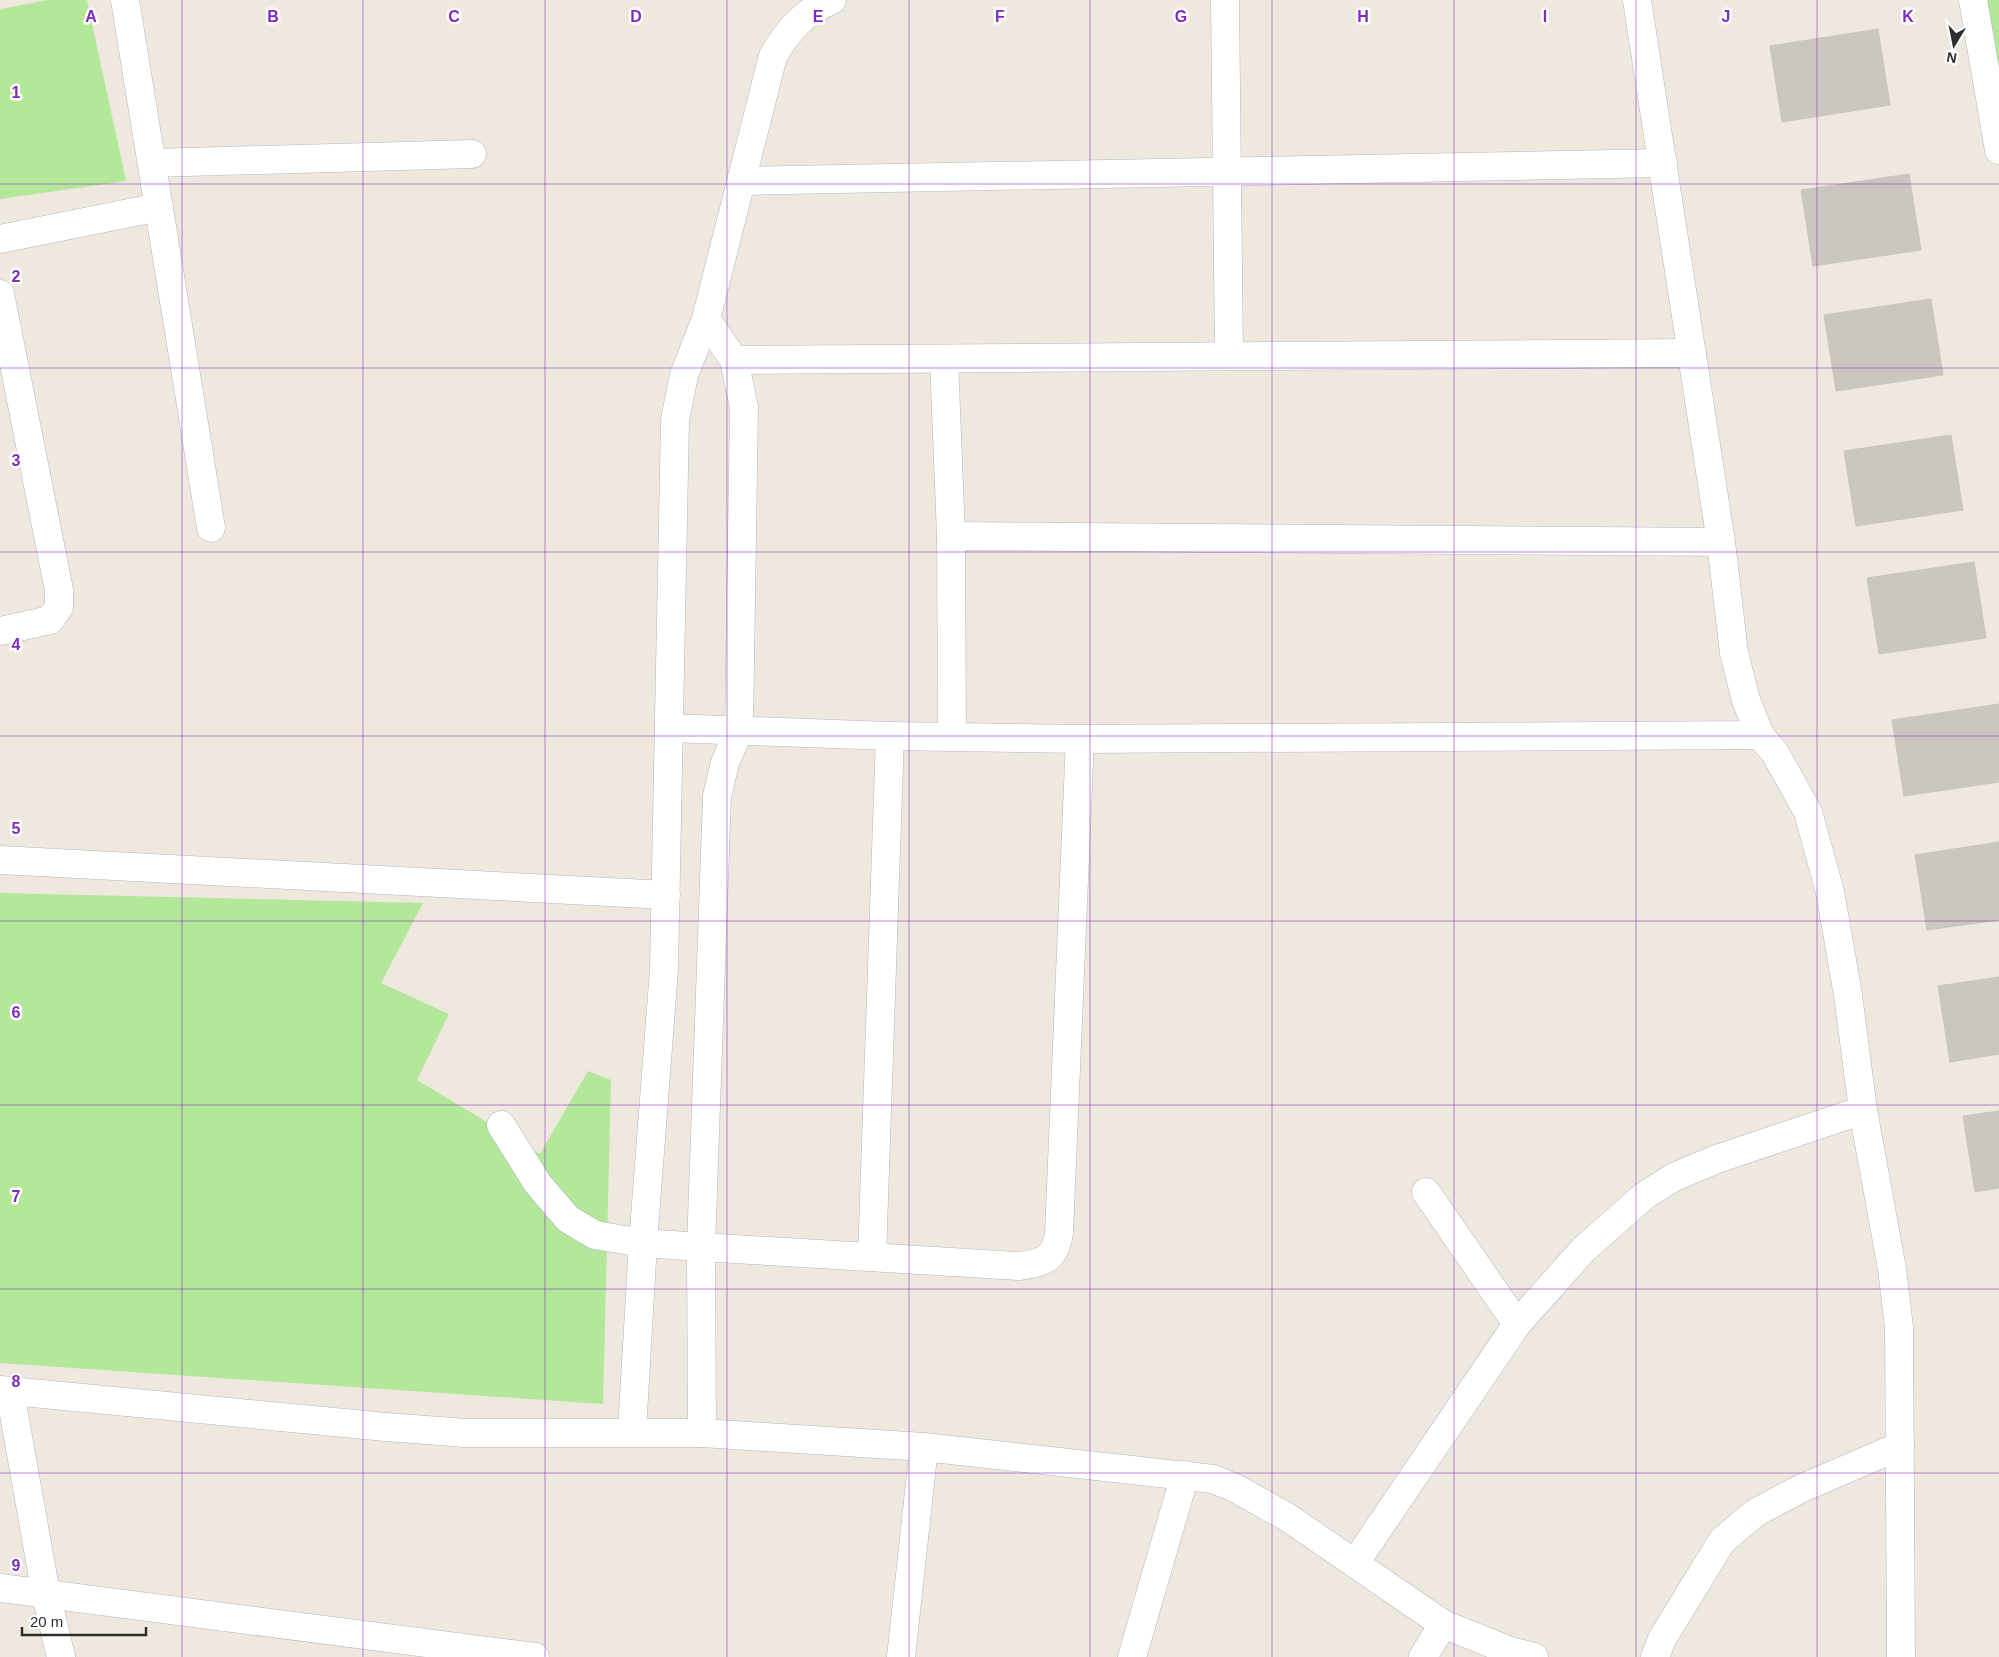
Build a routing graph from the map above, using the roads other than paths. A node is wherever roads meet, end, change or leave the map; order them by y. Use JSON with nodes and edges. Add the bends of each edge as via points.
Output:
{"nodes":[{"id":1,"x":126,"y":0,"type":"edge"},
{"id":2,"x":832,"y":0,"type":"edge"},
{"id":3,"x":1225,"y":0,"type":"edge"},
{"id":4,"x":1637,"y":0,"type":"edge"},
{"id":5,"x":1973,"y":0,"type":"edge"},
{"id":6,"x":1999,"y":150,"type":"edge"},
{"id":7,"x":472,"y":154,"type":"dead end"},
{"id":8,"x":152,"y":163,"type":"junction"},
{"id":9,"x":1663,"y":163,"type":"junction"},
{"id":10,"x":1226,"y":172,"type":"junction"},
{"id":11,"x":741,"y":181,"type":"junction"},
{"id":12,"x":159,"y":207,"type":"junction"},
{"id":13,"x":0,"y":239,"type":"edge"},
{"id":14,"x":0,"y":294,"type":"edge"},
{"id":15,"x":706,"y":319,"type":"junction"},
{"id":16,"x":1692,"y":353,"type":"junction"},
{"id":17,"x":1229,"y":355,"type":"junction"},
{"id":18,"x":944,"y":359,"type":"junction"},
{"id":19,"x":734,"y":360,"type":"junction"},
{"id":20,"x":211,"y":528,"type":"dead end"},
{"id":21,"x":951,"y":536,"type":"junction"},
{"id":22,"x":1721,"y":542,"type":"junction"},
{"id":23,"x":0,"y":631,"type":"edge"},
{"id":24,"x":670,"y":728,"type":"junction"},
{"id":25,"x":739,"y":730,"type":"junction"},
{"id":26,"x":1760,"y":735,"type":"junction"},
{"id":27,"x":890,"y":736,"type":"junction"},
{"id":28,"x":952,"y":736,"type":"junction"},
{"id":29,"x":1080,"y":739,"type":"junction"},
{"id":30,"x":0,"y":860,"type":"edge"},
{"id":31,"x":666,"y":895,"type":"junction"},
{"id":32,"x":1863,"y":1110,"type":"junction"},
{"id":33,"x":501,"y":1125,"type":"dead end"},
{"id":34,"x":1426,"y":1192,"type":"dead end"},
{"id":35,"x":643,"y":1242,"type":"junction"},
{"id":36,"x":701,"y":1247,"type":"junction"},
{"id":37,"x":872,"y":1257,"type":"junction"},
{"id":38,"x":1517,"y":1324,"type":"junction"},
{"id":39,"x":5,"y":1391,"type":"edge"},
{"id":40,"x":632,"y":1431,"type":"junction"},
{"id":41,"x":702,"y":1433,"type":"junction"},
{"id":42,"x":924,"y":1446,"type":"junction"},
{"id":43,"x":1900,"y":1446,"type":"junction"},
{"id":44,"x":1185,"y":1474,"type":"junction"},
{"id":45,"x":1354,"y":1563,"type":"junction"},
{"id":46,"x":0,"y":1588,"type":"edge"},
{"id":47,"x":46,"y":1594,"type":"junction"},
{"id":48,"x":1443,"y":1624,"type":"junction"},
{"id":49,"x":61,"y":1657,"type":"edge"},
{"id":50,"x":535,"y":1657,"type":"edge"},
{"id":51,"x":901,"y":1657,"type":"edge"},
{"id":52,"x":1132,"y":1657,"type":"edge"},
{"id":53,"x":1423,"y":1657,"type":"edge"},
{"id":54,"x":1534,"y":1657,"type":"edge"},
{"id":55,"x":1655,"y":1657,"type":"edge"},
{"id":56,"x":1901,"y":1657,"type":"edge"}],
"edges":[{"from":1,"to":8,"type":"street"},
{"from":2,"to":11,"type":"street","via":[[800,18],[773,56]]},
{"from":3,"to":10,"type":"street"},
{"from":4,"to":9,"type":"street"},
{"from":5,"to":6,"type":"street"},
{"from":7,"to":8,"type":"street"},
{"from":8,"to":12,"type":"street"},
{"from":9,"to":10,"type":"street"},
{"from":9,"to":16,"type":"street"},
{"from":10,"to":11,"type":"street"},
{"from":10,"to":17,"type":"street"},
{"from":11,"to":15,"type":"street"},
{"from":12,"to":13,"type":"street"},
{"from":12,"to":20,"type":"street"},
{"from":14,"to":23,"type":"street","via":[[59,590],[59,607],[50,620]]},
{"from":15,"to":19,"type":"street"},
{"from":15,"to":24,"type":"street","via":[[684,375],[675,420]]},
{"from":16,"to":17,"type":"street"},
{"from":16,"to":22,"type":"street"},
{"from":17,"to":18,"type":"street"},
{"from":18,"to":19,"type":"street"},
{"from":18,"to":21,"type":"street"},
{"from":19,"to":25,"type":"street","via":[[744,407]]},
{"from":21,"to":22,"type":"street"},
{"from":21,"to":28,"type":"street"},
{"from":22,"to":26,"type":"street","via":[[1734,653],[1746,700]]},
{"from":24,"to":25,"type":"street"},
{"from":24,"to":31,"type":"street"},
{"from":25,"to":27,"type":"street"},
{"from":25,"to":36,"type":"street","via":[[725,763],[717,796]]},
{"from":26,"to":29,"type":"street"},
{"from":26,"to":32,"type":"street","via":[[1775,753],[1808,812],[1830,892]]},
{"from":27,"to":28,"type":"street"},
{"from":27,"to":37,"type":"street"},
{"from":28,"to":29,"type":"street"},
{"from":29,"to":37,"type":"street","via":[[1057,1246],[1039,1264],[1019,1266]]},
{"from":30,"to":31,"type":"street"},
{"from":31,"to":35,"type":"street","via":[[664,969]]},
{"from":32,"to":38,"type":"street","via":[[1717,1158],[1674,1177],[1644,1196],[1583,1250]]},
{"from":32,"to":43,"type":"street","via":[[1892,1269],[1899,1327]]},
{"from":33,"to":35,"type":"street","via":[[538,1184],[568,1220],[595,1235]]},
{"from":34,"to":38,"type":"street"},
{"from":35,"to":36,"type":"street"},
{"from":35,"to":40,"type":"street"},
{"from":36,"to":37,"type":"street"},
{"from":36,"to":41,"type":"street"},
{"from":38,"to":45,"type":"street"},
{"from":39,"to":40,"type":"street","via":[[421,1430]]},
{"from":39,"to":47,"type":"street"},
{"from":40,"to":41,"type":"street"},
{"from":41,"to":42,"type":"street"},
{"from":42,"to":44,"type":"street"},
{"from":42,"to":51,"type":"street"},
{"from":43,"to":55,"type":"street","via":[[1762,1509],[1722,1541],[1662,1639]]},
{"from":43,"to":56,"type":"street"},
{"from":44,"to":45,"type":"street","via":[[1235,1488],[1287,1517]]},
{"from":44,"to":52,"type":"street"},
{"from":45,"to":48,"type":"street"},
{"from":46,"to":47,"type":"street"},
{"from":47,"to":49,"type":"street"},
{"from":47,"to":50,"type":"street"},
{"from":48,"to":53,"type":"street"},
{"from":48,"to":54,"type":"street","via":[[1510,1651]]}]}
